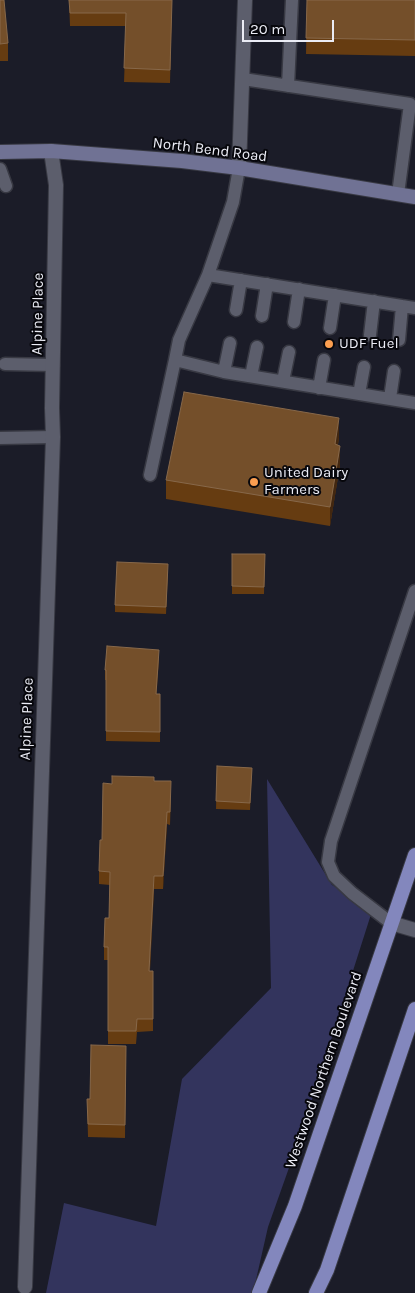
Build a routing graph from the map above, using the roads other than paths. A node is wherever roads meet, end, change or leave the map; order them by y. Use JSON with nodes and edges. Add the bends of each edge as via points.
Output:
{"nodes":[{"id":1,"x":245,"y":0,"type":"edge"},
{"id":2,"x":292,"y":0,"type":"edge"},
{"id":3,"x":242,"y":79,"type":"junction"},
{"id":4,"x":288,"y":86,"type":"junction"},
{"id":5,"x":52,"y":151,"type":"junction"},
{"id":6,"x":0,"y":152,"type":"edge"},
{"id":7,"x":240,"y":168,"type":"junction"},
{"id":8,"x":0,"y":169,"type":"edge"},
{"id":9,"x":6,"y":186,"type":"dead end"},
{"id":10,"x":398,"y":194,"type":"junction"},
{"id":11,"x":415,"y":197,"type":"edge"},
{"id":12,"x":208,"y":275,"type":"junction"},
{"id":13,"x":241,"y":280,"type":"junction"},
{"id":14,"x":267,"y":284,"type":"junction"},
{"id":15,"x":299,"y":289,"type":"junction"},
{"id":16,"x":334,"y":295,"type":"junction"},
{"id":17,"x":374,"y":301,"type":"junction"},
{"id":18,"x":409,"y":307,"type":"edge"},
{"id":19,"x":236,"y":310,"type":"dead end"},
{"id":20,"x":262,"y":316,"type":"dead end"},
{"id":21,"x":294,"y":322,"type":"dead end"},
{"id":22,"x":330,"y":328,"type":"dead end"},
{"id":23,"x":370,"y":335,"type":"dead end"},
{"id":24,"x":399,"y":340,"type":"dead end"},
{"id":25,"x":230,"y":343,"type":"dead end"},
{"id":26,"x":256,"y":347,"type":"dead end"},
{"id":27,"x":289,"y":352,"type":"dead end"},
{"id":28,"x":174,"y":360,"type":"junction"},
{"id":29,"x":324,"y":360,"type":"dead end"},
{"id":30,"x":5,"y":364,"type":"dead end"},
{"id":31,"x":54,"y":364,"type":"junction"},
{"id":32,"x":364,"y":367,"type":"dead end"},
{"id":33,"x":394,"y":371,"type":"dead end"},
{"id":34,"x":224,"y":372,"type":"junction"},
{"id":35,"x":251,"y":376,"type":"junction"},
{"id":36,"x":283,"y":381,"type":"junction"},
{"id":37,"x":319,"y":388,"type":"junction"},
{"id":38,"x":359,"y":394,"type":"junction"},
{"id":39,"x":390,"y":398,"type":"junction"},
{"id":40,"x":415,"y":403,"type":"edge"},
{"id":41,"x":53,"y":437,"type":"junction"},
{"id":42,"x":0,"y":438,"type":"edge"},
{"id":43,"x":150,"y":475,"type":"dead end"},
{"id":44,"x":415,"y":591,"type":"edge"},
{"id":45,"x":415,"y":855,"type":"edge"},
{"id":46,"x":391,"y":923,"type":"junction"},
{"id":47,"x":415,"y":930,"type":"edge"},
{"id":48,"x":415,"y":1009,"type":"edge"},
{"id":49,"x":25,"y":1288,"type":"dead end"},
{"id":50,"x":259,"y":1293,"type":"edge"},
{"id":51,"x":316,"y":1293,"type":"edge"}],
"edges":[{"from":1,"to":3,"type":"street"},
{"from":2,"to":4,"type":"lane"},
{"from":3,"to":4,"type":"lane"},
{"from":3,"to":7,"type":"street"},
{"from":4,"to":10,"type":"lane","via":[[410,104]]},
{"from":5,"to":6,"type":"main road","name":"North Bend Road"},
{"from":5,"to":7,"type":"main road","name":"North Bend Road"},
{"from":5,"to":31,"type":"street","name":"Alpine Place","via":[[56,185]]},
{"from":7,"to":10,"type":"main road","name":"North Bend Road"},
{"from":7,"to":12,"type":"lane"},
{"from":8,"to":9,"type":"lane"},
{"from":10,"to":11,"type":"main road","name":"North Bend Road"},
{"from":12,"to":13,"type":"lane"},
{"from":12,"to":28,"type":"lane","via":[[179,340]]},
{"from":13,"to":14,"type":"lane"},
{"from":13,"to":19,"type":"lane"},
{"from":14,"to":15,"type":"lane"},
{"from":14,"to":20,"type":"lane"},
{"from":15,"to":16,"type":"lane"},
{"from":15,"to":21,"type":"lane"},
{"from":16,"to":17,"type":"lane"},
{"from":16,"to":22,"type":"lane"},
{"from":17,"to":18,"type":"lane"},
{"from":17,"to":23,"type":"lane"},
{"from":18,"to":24,"type":"lane"},
{"from":25,"to":34,"type":"lane"},
{"from":26,"to":35,"type":"lane"},
{"from":27,"to":36,"type":"lane"},
{"from":28,"to":34,"type":"lane"},
{"from":28,"to":43,"type":"lane"},
{"from":29,"to":37,"type":"lane"},
{"from":30,"to":31,"type":"lane"},
{"from":31,"to":41,"type":"street","name":"Alpine Place"},
{"from":32,"to":38,"type":"lane"},
{"from":33,"to":39,"type":"lane"},
{"from":34,"to":35,"type":"lane"},
{"from":35,"to":36,"type":"lane"},
{"from":36,"to":37,"type":"lane"},
{"from":37,"to":38,"type":"lane"},
{"from":38,"to":39,"type":"lane"},
{"from":39,"to":40,"type":"lane"},
{"from":41,"to":42,"type":"lane"},
{"from":41,"to":49,"type":"street","name":"Alpine Place"},
{"from":44,"to":46,"type":"lane","via":[[331,841],[328,862],[334,876]]},
{"from":45,"to":46,"type":"main road","name":"Westwood Northern Boulevard"},
{"from":46,"to":47,"type":"street"},
{"from":46,"to":50,"type":"main road","name":"Westwood Northern Boulevard","via":[[295,1206]]},
{"from":48,"to":51,"type":"main road"}]}
